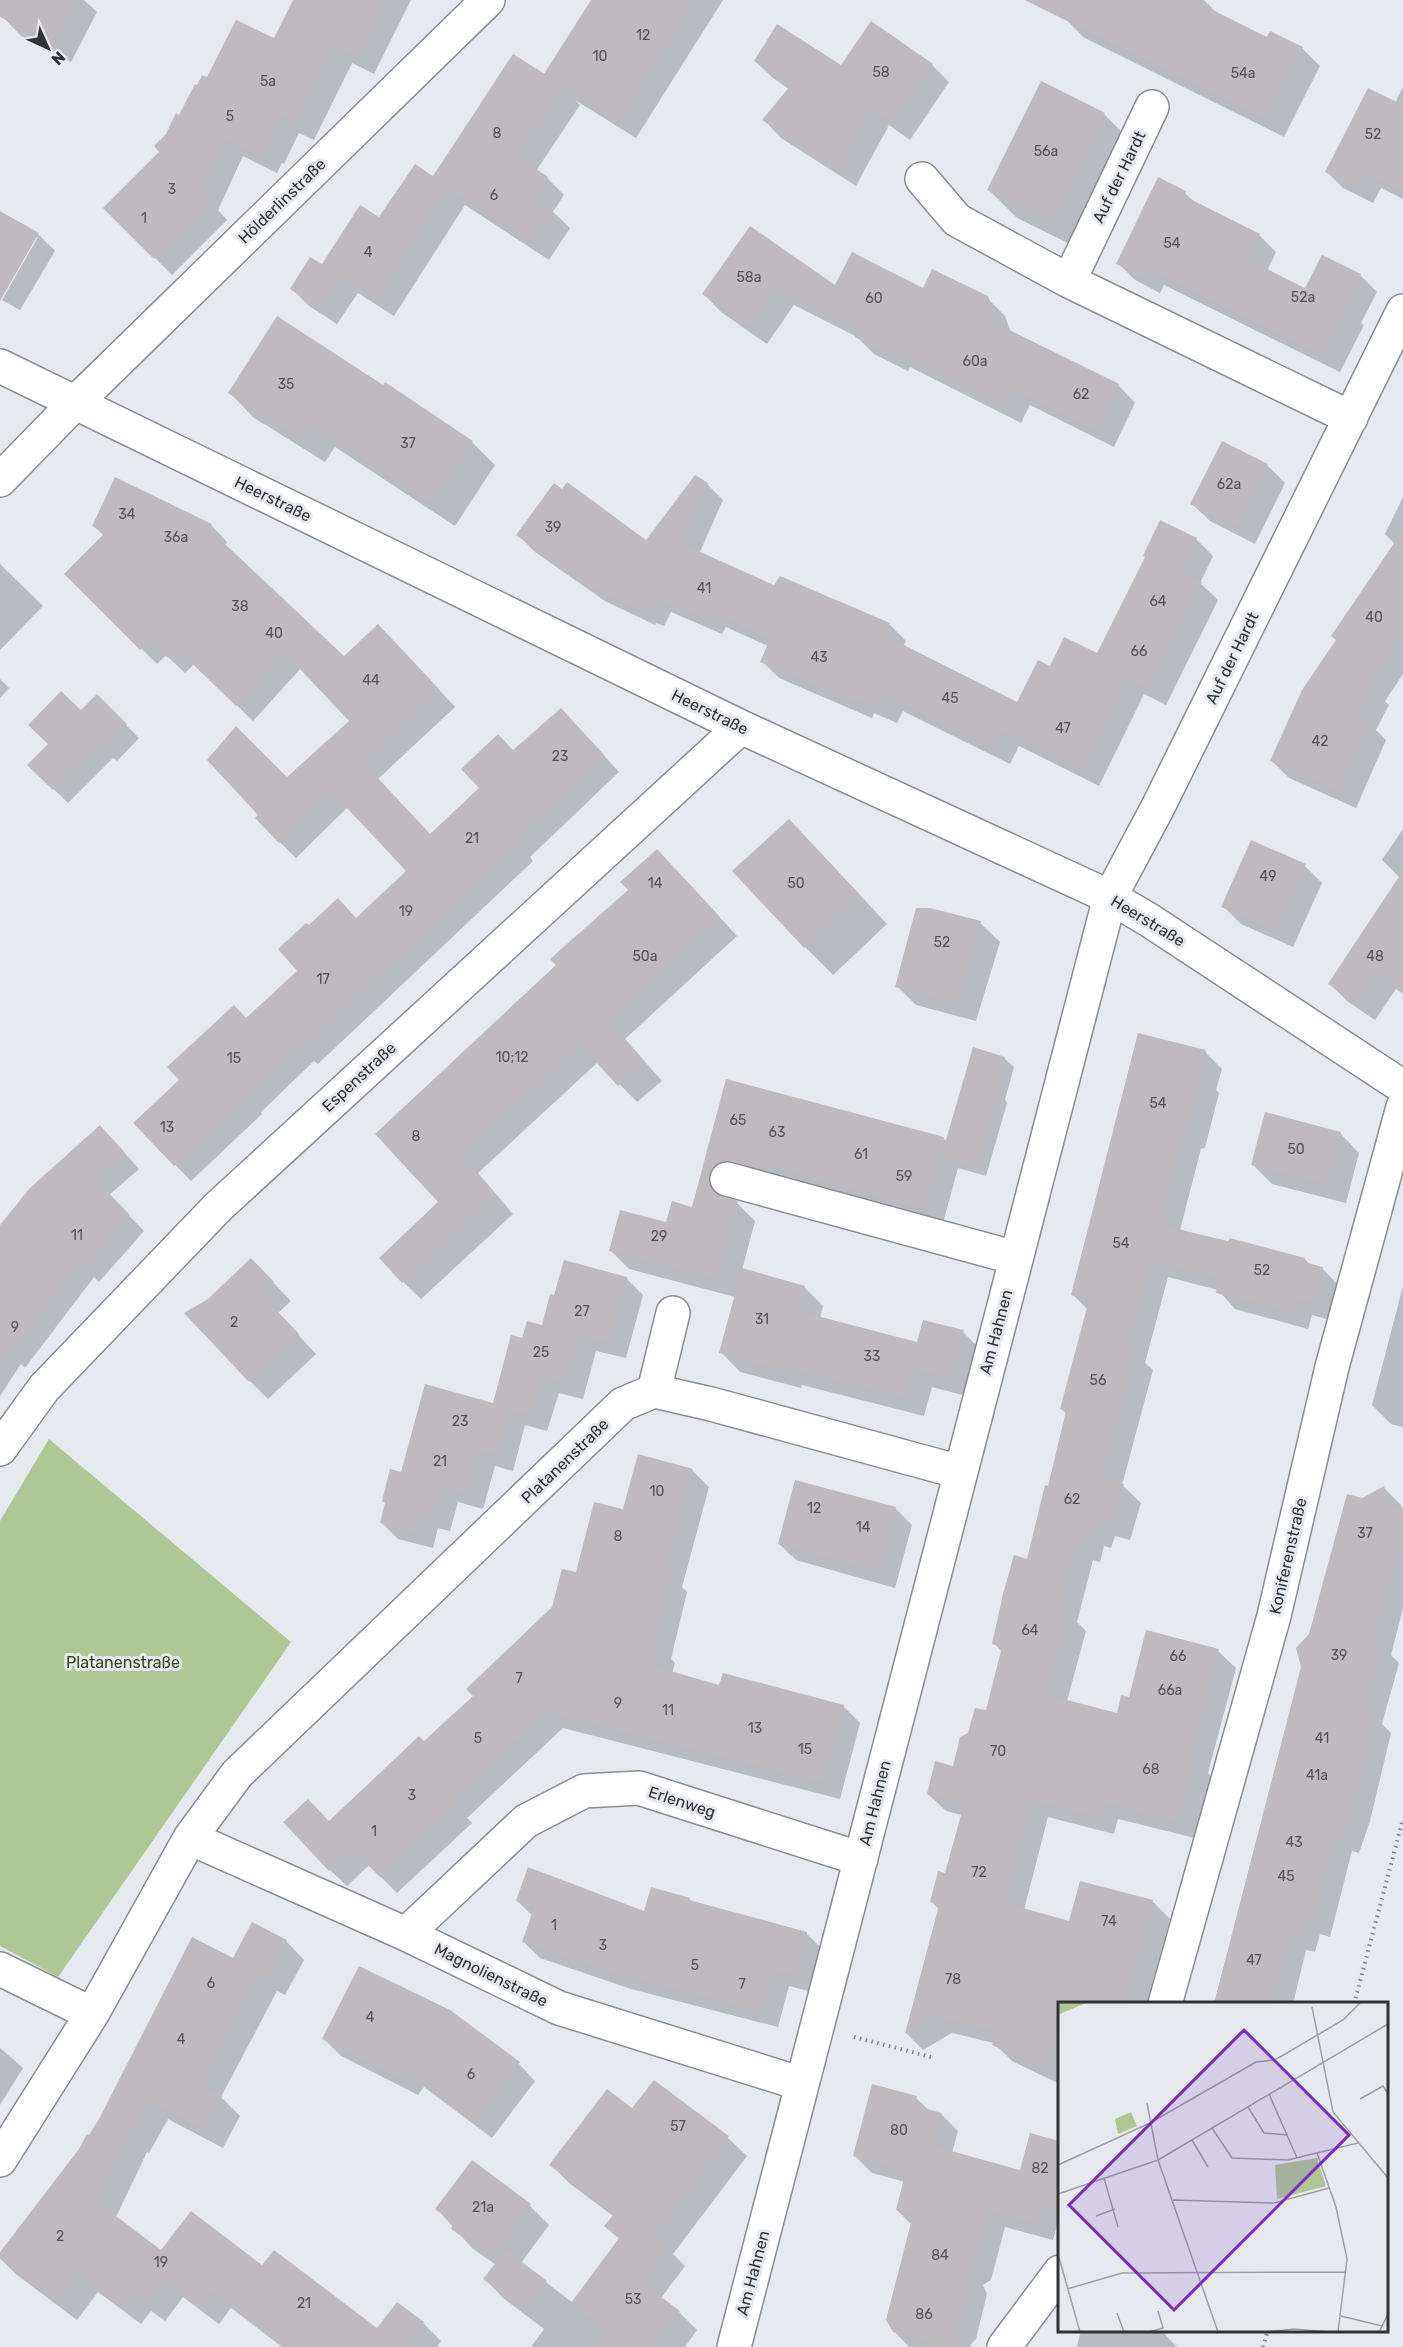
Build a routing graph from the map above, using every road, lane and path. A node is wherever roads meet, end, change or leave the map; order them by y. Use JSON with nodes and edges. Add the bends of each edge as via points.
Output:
{"nodes":[{"id":1,"x":488,"y":0,"type":"edge"},
{"id":2,"x":1152,"y":107,"type":"dead end"},
{"id":3,"x":922,"y":179,"type":"dead end"},
{"id":4,"x":1070,"y":280,"type":"junction"},
{"id":5,"x":1403,"y":311,"type":"edge"},
{"id":6,"x":0,"y":366,"type":"edge"},
{"id":7,"x":75,"y":403,"type":"junction"},
{"id":8,"x":1351,"y":418,"type":"junction"},
{"id":9,"x":0,"y":480,"type":"edge"},
{"id":10,"x":741,"y":727,"type":"junction"},
{"id":11,"x":1110,"y":897,"type":"junction"},
{"id":12,"x":1403,"y":1087,"type":"edge"},
{"id":13,"x":1403,"y":1107,"type":"edge"},
{"id":14,"x":727,"y":1179,"type":"dead end"},
{"id":15,"x":1016,"y":1258,"type":"junction"},
{"id":16,"x":674,"y":1313,"type":"dead end"},
{"id":17,"x":654,"y":1391,"type":"junction"},
{"id":18,"x":0,"y":1449,"type":"edge"},
{"id":19,"x":960,"y":1472,"type":"junction"},
{"id":20,"x":1403,"y":1819,"type":"edge"},
{"id":21,"x":190,"y":1838,"type":"junction"},
{"id":22,"x":861,"y":1859,"type":"junction"},
{"id":23,"x":406,"y":1934,"type":"junction"},
{"id":24,"x":0,"y":1969,"type":"edge"},
{"id":25,"x":1166,"y":2002,"type":"edge"},
{"id":26,"x":1355,"y":2002,"type":"edge"},
{"id":27,"x":92,"y":2014,"type":"junction"},
{"id":28,"x":817,"y":2027,"type":"junction"},
{"id":29,"x":935,"y":2058,"type":"dead end"},
{"id":30,"x":802,"y":2084,"type":"junction"},
{"id":31,"x":0,"y":2160,"type":"edge"},
{"id":32,"x":1058,"y":2273,"type":"edge"},
{"id":33,"x":1268,"y":2332,"type":"edge"},
{"id":34,"x":734,"y":2347,"type":"edge"},
{"id":35,"x":1004,"y":2347,"type":"edge"},
{"id":36,"x":1263,"y":2347,"type":"edge"}],
"edges":[{"from":1,"to":7,"type":"street","name":"Hölderlinstraße"},
{"from":2,"to":4,"type":"street","name":"Auf der Hardt"},
{"from":3,"to":4,"type":"street","via":[[957,220]]},
{"from":4,"to":8,"type":"street"},
{"from":5,"to":8,"type":"street","name":"Auf der Hardt"},
{"from":6,"to":7,"type":"street","name":"Heerstraße"},
{"from":7,"to":9,"type":"street","name":"Hölderlinstraße"},
{"from":7,"to":10,"type":"street","name":"Heerstraße"},
{"from":8,"to":11,"type":"street","name":"Auf der Hardt"},
{"from":10,"to":11,"type":"street","name":"Heerstraße"},
{"from":10,"to":18,"type":"street","name":"Espenstraße","via":[[218,1207],[44,1388]]},
{"from":11,"to":12,"type":"street","name":"Heerstraße"},
{"from":11,"to":15,"type":"street","name":"Am Hahnen"},
{"from":13,"to":25,"type":"street","name":"Koniferenstraße","via":[[1332,1367],[1274,1616]]},
{"from":14,"to":15,"type":"street"},
{"from":15,"to":19,"type":"street","name":"Am Hahnen"},
{"from":16,"to":17,"type":"street"},
{"from":17,"to":19,"type":"street"},
{"from":17,"to":21,"type":"street","name":"Platanenstraße","via":[[623,1404],[237,1774]]},
{"from":19,"to":22,"type":"street","name":"Am Hahnen"},
{"from":20,"to":26,"type":"path"},
{"from":21,"to":23,"type":"street","name":"Magnolienstraße"},
{"from":21,"to":27,"type":"street","name":"Platanenstraße"},
{"from":22,"to":23,"type":"street","name":"Erlenweg","via":[[639,1788],[584,1791],[526,1821]]},
{"from":22,"to":28,"type":"street","name":"Am Hahnen"},
{"from":23,"to":30,"type":"street","name":"Magnolienstraße","via":[[559,2007]]},
{"from":24,"to":27,"type":"street"},
{"from":27,"to":31,"type":"street","name":"Platanenstraße"},
{"from":28,"to":29,"type":"path"},
{"from":28,"to":30,"type":"street","name":"Am Hahnen"},
{"from":30,"to":34,"type":"street","name":"Am Hahnen"},
{"from":32,"to":35,"type":"street"},
{"from":33,"to":36,"type":"path"}]}
